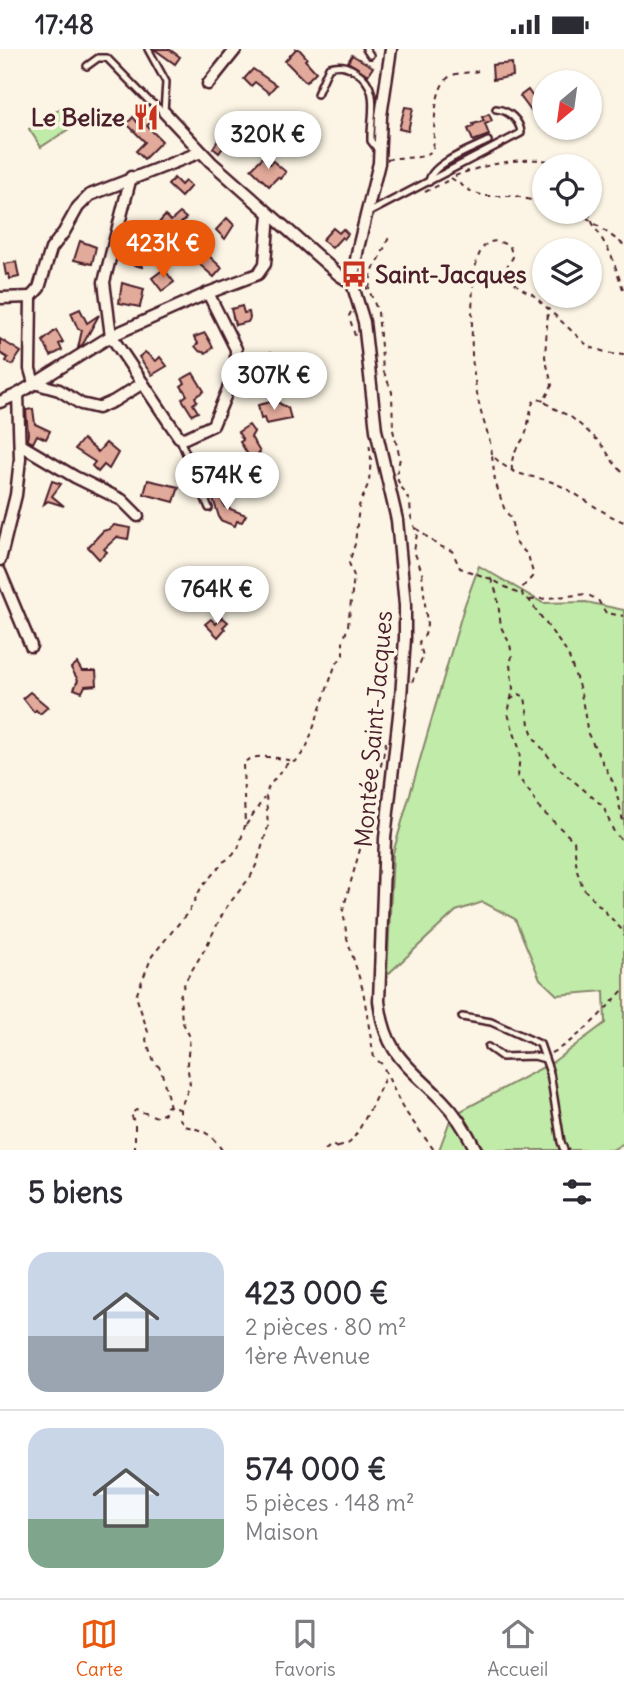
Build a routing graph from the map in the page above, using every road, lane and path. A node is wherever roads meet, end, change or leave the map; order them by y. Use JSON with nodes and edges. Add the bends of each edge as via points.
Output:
{"nodes":[{"id":1,"x":148,"y":49,"type":"edge"},
{"id":2,"x":236,"y":49,"type":"edge"},
{"id":3,"x":391,"y":49,"type":"edge"},
{"id":4,"x":87,"y":66,"type":"dead end"},
{"id":5,"x":478,"y":71,"type":"dead end"},
{"id":6,"x":208,"y":84,"type":"dead end"},
{"id":7,"x":317,"y":94,"type":"dead end"},
{"id":8,"x":496,"y":109,"type":"dead end"},
{"id":9,"x":164,"y":112,"type":"junction"},
{"id":10,"x":488,"y":141,"type":"dead end"},
{"id":11,"x":381,"y":151,"type":"junction"},
{"id":12,"x":201,"y":152,"type":"junction"},
{"id":13,"x":532,"y":161,"type":"edge"},
{"id":14,"x":380,"y":163,"type":"junction"},
{"id":15,"x":131,"y":177,"type":"junction"},
{"id":16,"x":451,"y":179,"type":"junction"},
{"id":17,"x":429,"y":182,"type":"junction"},
{"id":18,"x":425,"y":193,"type":"dead end"},
{"id":19,"x":532,"y":200,"type":"edge"},
{"id":20,"x":368,"y":213,"type":"junction"},
{"id":21,"x":269,"y":214,"type":"junction"},
{"id":22,"x":593,"y":224,"type":"edge"},
{"id":23,"x":596,"y":224,"type":"edge"},
{"id":24,"x":389,"y":237,"type":"dead end"},
{"id":25,"x":624,"y":245,"type":"edge"},
{"id":26,"x":352,"y":283,"type":"junction"},
{"id":27,"x":369,"y":290,"type":"junction"},
{"id":28,"x":624,"y":292,"type":"edge"},
{"id":29,"x":208,"y":293,"type":"junction"},
{"id":30,"x":31,"y":297,"type":"junction"},
{"id":31,"x":0,"y":298,"type":"edge"},
{"id":32,"x":358,"y":303,"type":"junction"},
{"id":33,"x":549,"y":309,"type":"junction"},
{"id":34,"x":111,"y":336,"type":"junction"},
{"id":35,"x":358,"y":344,"type":"dead end"},
{"id":36,"x":624,"y":355,"type":"edge"},
{"id":37,"x":34,"y":383,"type":"junction"},
{"id":38,"x":143,"y":383,"type":"junction"},
{"id":39,"x":18,"y":394,"type":"junction"},
{"id":40,"x":544,"y":401,"type":"junction"},
{"id":41,"x":0,"y":402,"type":"edge"},
{"id":42,"x":369,"y":434,"type":"dead end"},
{"id":43,"x":179,"y":437,"type":"junction"},
{"id":44,"x":21,"y":445,"type":"junction"},
{"id":45,"x":492,"y":455,"type":"junction"},
{"id":46,"x":512,"y":472,"type":"junction"},
{"id":47,"x":624,"y":472,"type":"edge"},
{"id":48,"x":209,"y":507,"type":"dead end"},
{"id":49,"x":138,"y":516,"type":"dead end"},
{"id":50,"x":624,"y":522,"type":"edge"},
{"id":51,"x":414,"y":527,"type":"junction"},
{"id":52,"x":0,"y":560,"type":"edge"},
{"id":53,"x":0,"y":572,"type":"edge"},
{"id":54,"x":491,"y":579,"type":"junction"},
{"id":55,"x":523,"y":596,"type":"junction"},
{"id":56,"x":529,"y":600,"type":"junction"},
{"id":57,"x":624,"y":616,"type":"edge"},
{"id":58,"x":31,"y":646,"type":"dead end"},
{"id":59,"x":401,"y":697,"type":"junction"},
{"id":60,"x":510,"y":701,"type":"junction"},
{"id":61,"x":386,"y":742,"type":"dead end"},
{"id":62,"x":296,"y":761,"type":"junction"},
{"id":63,"x":265,"y":796,"type":"junction"},
{"id":64,"x":245,"y":825,"type":"junction"},
{"id":65,"x":624,"y":825,"type":"edge"},
{"id":66,"x":624,"y":844,"type":"edge"},
{"id":67,"x":624,"y":932,"type":"edge"},
{"id":68,"x":624,"y":989,"type":"edge"},
{"id":69,"x":462,"y":1017,"type":"dead end"},
{"id":70,"x":488,"y":1047,"type":"dead end"},
{"id":71,"x":545,"y":1059,"type":"junction"},
{"id":72,"x":387,"y":1074,"type":"junction"},
{"id":73,"x":170,"y":1107,"type":"junction"},
{"id":74,"x":180,"y":1109,"type":"junction"},
{"id":75,"x":339,"y":1149,"type":"edge"},
{"id":76,"x":135,"y":1150,"type":"edge"},
{"id":77,"x":222,"y":1150,"type":"edge"},
{"id":78,"x":325,"y":1150,"type":"edge"},
{"id":79,"x":434,"y":1150,"type":"edge"},
{"id":80,"x":476,"y":1150,"type":"edge"},
{"id":81,"x":564,"y":1150,"type":"edge"}],
"edges":[{"from":1,"to":9,"type":"lane","via":[[166,82]]},
{"from":2,"to":6,"type":"street"},
{"from":3,"to":11,"type":"street"},
{"from":4,"to":9,"type":"lane","via":[[107,58]]},
{"from":5,"to":14,"type":"path","via":[[451,75],[445,81],[436,101],[429,154]]},
{"from":7,"to":11,"type":"lane","via":[[329,67],[338,64],[367,79],[373,97],[371,141]]},
{"from":8,"to":17,"type":"lane","via":[[510,114],[521,133]]},
{"from":9,"to":12,"type":"street"},
{"from":10,"to":17,"type":"lane","via":[[436,168]]},
{"from":11,"to":14,"type":"street"},
{"from":12,"to":15,"type":"street"},
{"from":12,"to":21,"type":"street"},
{"from":13,"to":16,"type":"path","via":[[477,168]]},
{"from":14,"to":20,"type":"street"},
{"from":15,"to":30,"type":"street","via":[[90,195],[78,207],[51,249],[39,288]]},
{"from":15,"to":34,"type":"street","via":[[104,282]]},
{"from":16,"to":18,"type":"path"},
{"from":16,"to":19,"type":"path","via":[[485,196]]},
{"from":17,"to":20,"type":"lane"},
{"from":20,"to":26,"type":"street"},
{"from":21,"to":26,"type":"street"},
{"from":21,"to":29,"type":"street","via":[[265,264],[258,274]]},
{"from":22,"to":28,"type":"path","via":[[611,254]]},
{"from":23,"to":25,"type":"path"},
{"from":24,"to":27,"type":"path","via":[[372,271]]},
{"from":26,"to":27,"type":"path"},
{"from":26,"to":32,"type":"street","name":"Montée Saint-Jacques"},
{"from":27,"to":51,"type":"path","via":[[378,312],[383,370],[392,392],[393,430],[400,458],[398,481],[410,502]]},
{"from":29,"to":34,"type":"street"},
{"from":29,"to":43,"type":"street","via":[[236,349],[236,370],[213,425]]},
{"from":30,"to":31,"type":"street"},
{"from":30,"to":37,"type":"street","via":[[30,369]]},
{"from":32,"to":35,"type":"path","via":[[349,316]]},
{"from":32,"to":59,"type":"street","name":"Montée Saint-Jacques","via":[[376,429],[401,549],[405,638]]},
{"from":33,"to":36,"type":"path","via":[[589,347]]},
{"from":33,"to":40,"type":"path","via":[[545,358],[552,385]]},
{"from":33,"to":45,"type":"path","via":[[514,282],[507,267],[513,257],[510,247],[503,242],[488,243],[478,254],[472,286],[472,348]]},
{"from":34,"to":37,"type":"street"},
{"from":34,"to":38,"type":"street"},
{"from":37,"to":38,"type":"street","via":[[98,408]]},
{"from":37,"to":39,"type":"street"},
{"from":38,"to":43,"type":"street"},
{"from":39,"to":41,"type":"street"},
{"from":39,"to":44,"type":"street"},
{"from":40,"to":46,"type":"path","via":[[533,402],[527,430],[515,449]]},
{"from":40,"to":47,"type":"path","via":[[573,417]]},
{"from":42,"to":62,"type":"path","via":[[369,482],[359,506],[349,563],[354,576],[345,652],[335,666],[310,742]]},
{"from":43,"to":48,"type":"lane"},
{"from":44,"to":49,"type":"street","via":[[122,500]]},
{"from":44,"to":52,"type":"street","via":[[16,495]]},
{"from":45,"to":46,"type":"path"},
{"from":45,"to":55,"type":"path","via":[[495,481],[516,543],[528,555],[533,573],[521,589]]},
{"from":46,"to":50,"type":"path","via":[[556,484]]},
{"from":51,"to":54,"type":"path","via":[[452,551],[460,568]]},
{"from":51,"to":59,"type":"path","via":[[427,625],[419,642],[423,656],[417,674]]},
{"from":53,"to":58,"type":"street"},
{"from":54,"to":55,"type":"path"},
{"from":54,"to":60,"type":"path","via":[[512,656]]},
{"from":55,"to":56,"type":"path"},
{"from":56,"to":57,"type":"path","via":[[586,594],[598,600],[606,613]]},
{"from":56,"to":65,"type":"path","via":[[568,654],[588,734],[615,786]]},
{"from":59,"to":80,"type":"street","name":"Montée Saint-Jacques","via":[[385,838],[380,1014],[395,1052],[452,1111]]},
{"from":60,"to":66,"type":"path","via":[[519,694],[525,697],[534,738],[556,766],[603,806]]},
{"from":60,"to":67,"type":"path","via":[[508,714],[520,751],[518,777],[537,806],[574,842],[583,888]]},
{"from":61,"to":72,"type":"path","via":[[343,910],[374,1058]]},
{"from":62,"to":63,"type":"path","via":[[286,764]]},
{"from":62,"to":64,"type":"path","via":[[251,757],[245,761]]},
{"from":63,"to":64,"type":"path"},
{"from":63,"to":74,"type":"path","via":[[268,827],[257,863],[225,909],[180,996],[182,1021],[190,1037],[190,1085]]},
{"from":64,"to":73,"type":"path","via":[[238,849],[201,888],[189,911],[152,956],[136,996]]},
{"from":68,"to":71,"type":"path","via":[[583,1031]]},
{"from":69,"to":71,"type":"lane","via":[[524,1035],[540,1044]]},
{"from":70,"to":71,"type":"lane","via":[[502,1057]]},
{"from":71,"to":81,"type":"lane"},
{"from":72,"to":75,"type":"path","via":[[352,1141]]},
{"from":72,"to":79,"type":"path","via":[[402,1107]]},
{"from":73,"to":74,"type":"path"},
{"from":73,"to":76,"type":"path","via":[[157,1117],[136,1110],[131,1114]]},
{"from":74,"to":77,"type":"path","via":[[185,1126],[214,1136]]},
{"from":75,"to":78,"type":"path","via":[[332,1145]]}]}
